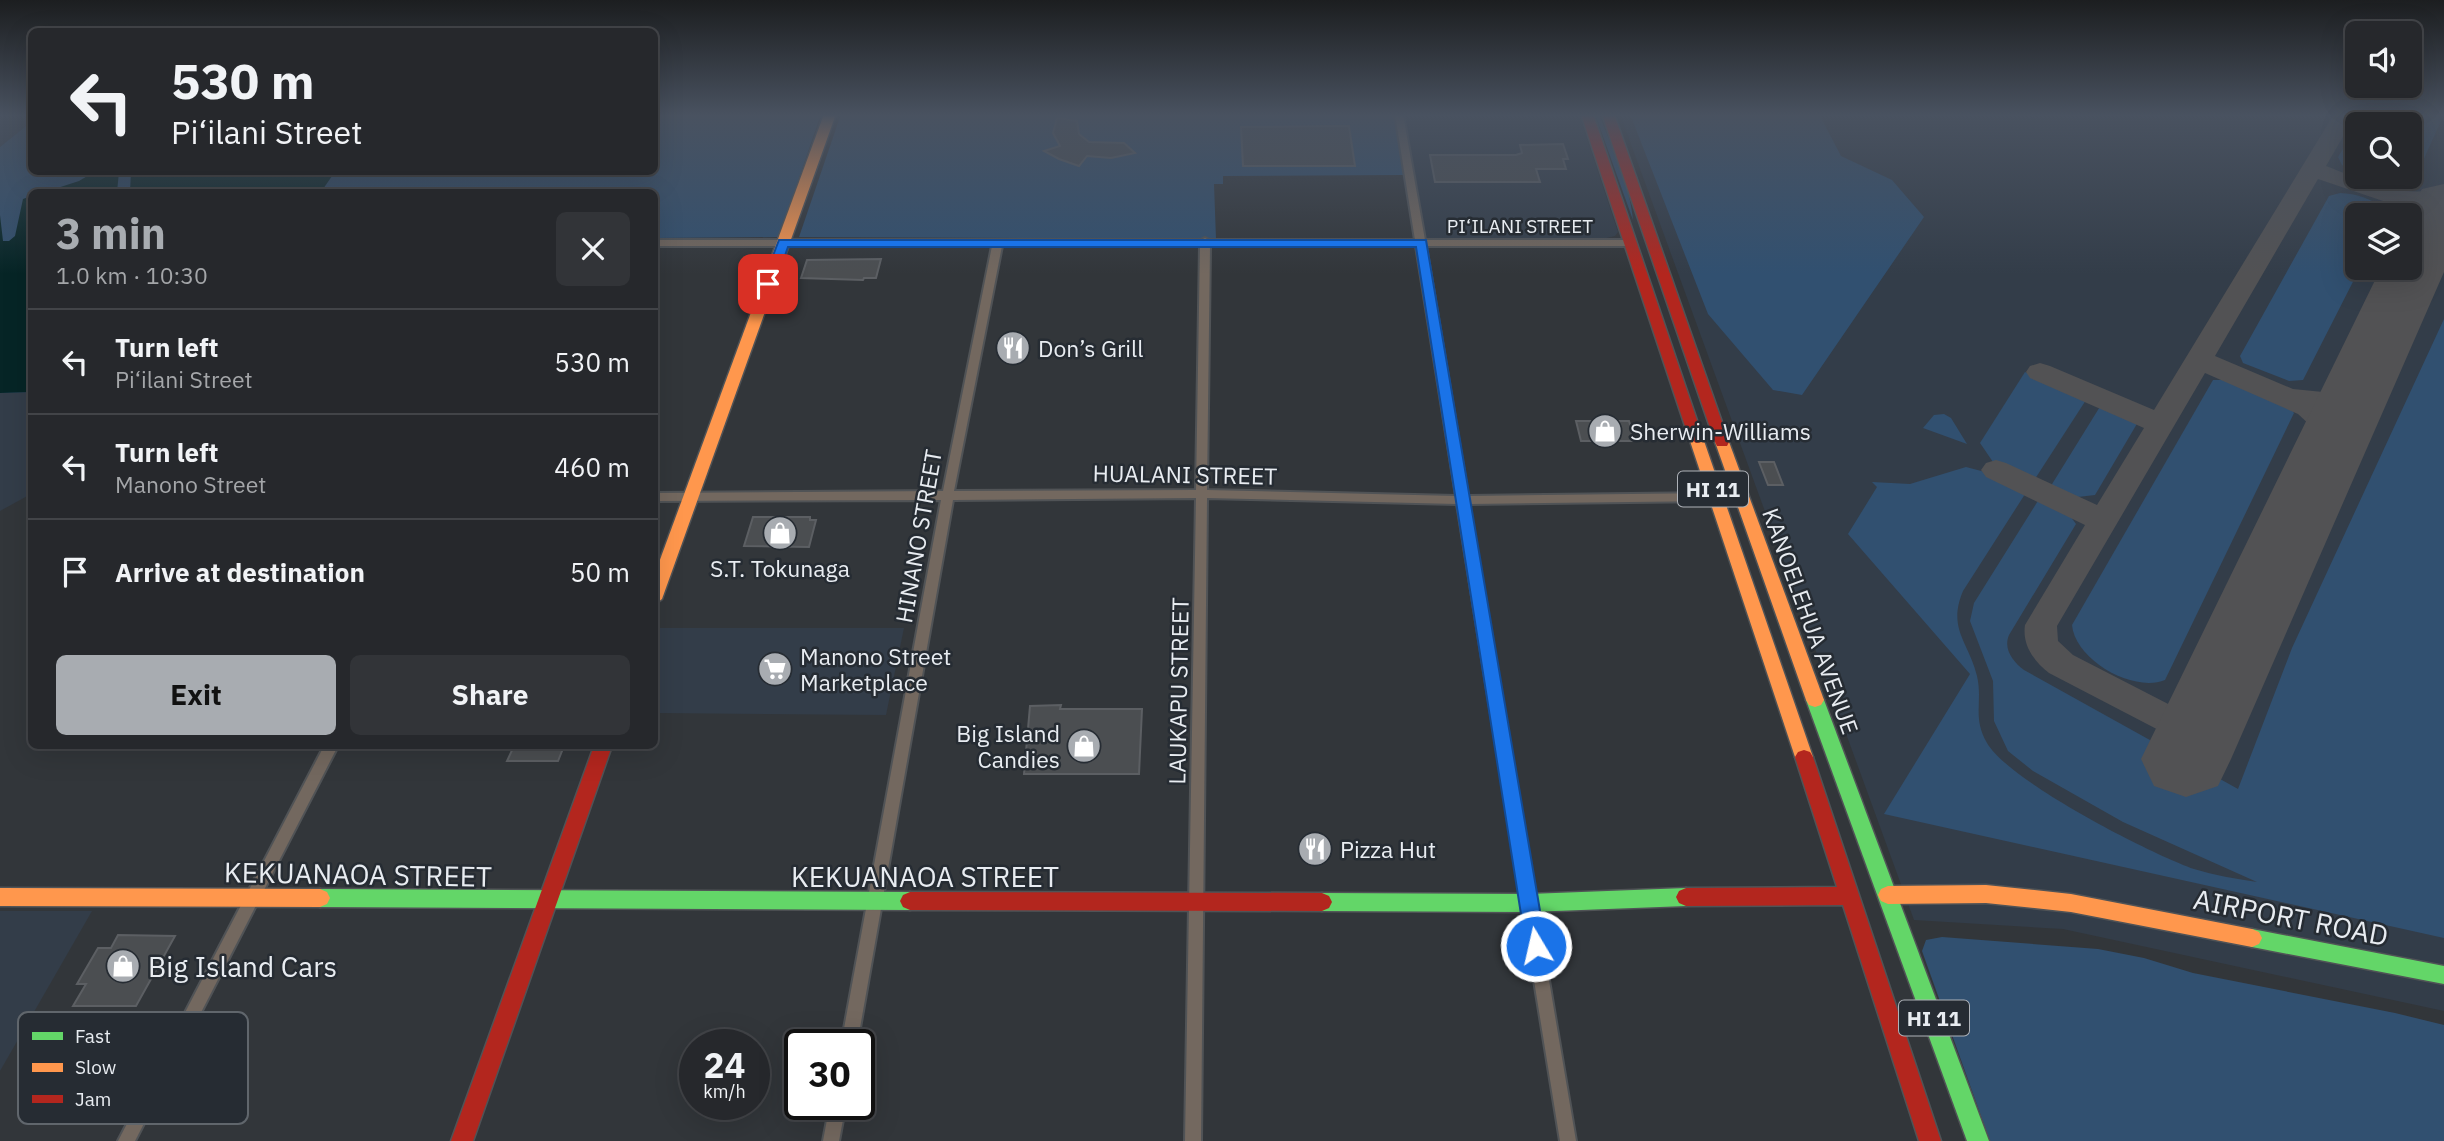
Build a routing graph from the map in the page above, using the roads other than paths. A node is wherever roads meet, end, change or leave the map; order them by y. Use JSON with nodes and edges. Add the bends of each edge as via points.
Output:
{"nodes":[{"id":1,"x":811,"y":167,"type":"edge"},
{"id":2,"x":1408,"y":167,"type":"edge"},
{"id":3,"x":1605,"y":167,"type":"edge"},
{"id":4,"x":1627,"y":167,"type":"edge"},
{"id":5,"x":1643,"y":212,"type":"junction"},
{"id":6,"x":1205,"y":241,"type":"junction"},
{"id":7,"x":998,"y":242,"type":"junction"},
{"id":8,"x":658,"y":243,"type":"edge"},
{"id":9,"x":783,"y":243,"type":"junction"},
{"id":10,"x":1421,"y":243,"type":"junction"},
{"id":11,"x":1630,"y":243,"type":"junction"},
{"id":12,"x":1660,"y":262,"type":"junction"},
{"id":13,"x":948,"y":494,"type":"junction"},
{"id":14,"x":1203,"y":494,"type":"junction"},
{"id":15,"x":658,"y":497,"type":"edge"},
{"id":16,"x":691,"y":497,"type":"junction"},
{"id":17,"x":1715,"y":497,"type":"junction"},
{"id":18,"x":1464,"y":500,"type":"junction"},
{"id":19,"x":658,"y":588,"type":"edge"},
{"id":20,"x":329,"y":749,"type":"edge"},
{"id":21,"x":602,"y":749,"type":"edge"},
{"id":22,"x":1888,"y":895,"type":"junction"},
{"id":23,"x":0,"y":897,"type":"edge"},
{"id":24,"x":1849,"y":897,"type":"junction"},
{"id":25,"x":251,"y":899,"type":"junction"},
{"id":26,"x":548,"y":901,"type":"junction"},
{"id":27,"x":1196,"y":901,"type":"junction"},
{"id":28,"x":875,"y":902,"type":"junction"},
{"id":29,"x":1529,"y":902,"type":"junction"},
{"id":30,"x":2444,"y":975,"type":"edge"},
{"id":31,"x":193,"y":1012,"type":"edge"},
{"id":32,"x":852,"y":1029,"type":"edge"},
{"id":33,"x":835,"y":1120,"type":"edge"},
{"id":34,"x":135,"y":1124,"type":"edge"},
{"id":35,"x":126,"y":1141,"type":"edge"},
{"id":36,"x":462,"y":1141,"type":"edge"},
{"id":37,"x":831,"y":1141,"type":"edge"},
{"id":38,"x":1193,"y":1141,"type":"edge"},
{"id":39,"x":1568,"y":1141,"type":"edge"},
{"id":40,"x":1930,"y":1141,"type":"edge"},
{"id":41,"x":1978,"y":1141,"type":"edge"}],
"edges":[{"from":1,"to":9,"type":"main road"},
{"from":2,"to":10,"type":"street"},
{"from":3,"to":11,"type":"main road","number":"HI 11"},
{"from":4,"to":5,"type":"main road","name":"KANOELEHUA AVENUE","number":"HI 11"},
{"from":5,"to":11,"type":"main road"},
{"from":5,"to":12,"type":"main road","name":"KANOELEHUA AVENUE","number":"HI 11"},
{"from":6,"to":7,"type":"street","name":"PI‘ILANI STREET"},
{"from":6,"to":10,"type":"street","name":"PI‘ILANI STREET"},
{"from":6,"to":14,"type":"street","name":"LAUKAPU STREET"},
{"from":7,"to":9,"type":"street","name":"PI‘ILANI STREET"},
{"from":7,"to":13,"type":"street","name":"HINANO STREET"},
{"from":8,"to":9,"type":"street","name":"PI‘ILANI STREET"},
{"from":9,"to":16,"type":"main road"},
{"from":10,"to":11,"type":"street","name":"PI‘ILANI STREET"},
{"from":10,"to":18,"type":"street"},
{"from":11,"to":12,"type":"main road"},
{"from":11,"to":17,"type":"main road","number":"HI 11"},
{"from":12,"to":22,"type":"main road","name":"KANOELEHUA AVENUE","number":"HI 11","via":[[1770,580]]},
{"from":13,"to":14,"type":"street","name":"HUALANI STREET"},
{"from":13,"to":16,"type":"street","name":"HUALANI STREET"},
{"from":13,"to":28,"type":"street","name":"HINANO STREET"},
{"from":14,"to":18,"type":"street","name":"HUALANI STREET"},
{"from":14,"to":27,"type":"street","name":"LAUKAPU STREET"},
{"from":15,"to":16,"type":"street","name":"HUALANI STREET"},
{"from":16,"to":19,"type":"main road"},
{"from":17,"to":18,"type":"street","name":"HUALANI STREET"},
{"from":17,"to":24,"type":"main road","number":"HI 11"},
{"from":18,"to":29,"type":"street"},
{"from":20,"to":25,"type":"street"},
{"from":21,"to":26,"type":"main road"},
{"from":22,"to":24,"type":"main road","name":"KEKUANAOA STREET"},
{"from":22,"to":30,"type":"main road","name":"AIRPORT ROAD","via":[[2007,895],[2127,912]]},
{"from":22,"to":41,"type":"main road","name":"KANOELEHUA AVENUE","number":"HI 11"},
{"from":23,"to":25,"type":"main road","name":"KEKUANAOA STREET"},
{"from":24,"to":29,"type":"main road","name":"KEKUANAOA STREET"},
{"from":24,"to":40,"type":"main road","number":"HI 11"},
{"from":25,"to":26,"type":"main road","name":"KEKUANAOA STREET"},
{"from":25,"to":31,"type":"street"},
{"from":26,"to":28,"type":"main road","name":"KEKUANAOA STREET"},
{"from":26,"to":36,"type":"main road"},
{"from":27,"to":28,"type":"main road","name":"KEKUANAOA STREET"},
{"from":27,"to":29,"type":"main road","name":"KEKUANAOA STREET"},
{"from":27,"to":38,"type":"street","name":"LAUKAPU STREET"},
{"from":28,"to":32,"type":"street","name":"HINANO STREET"},
{"from":29,"to":39,"type":"street"},
{"from":33,"to":37,"type":"street"},
{"from":34,"to":35,"type":"street"}]}
